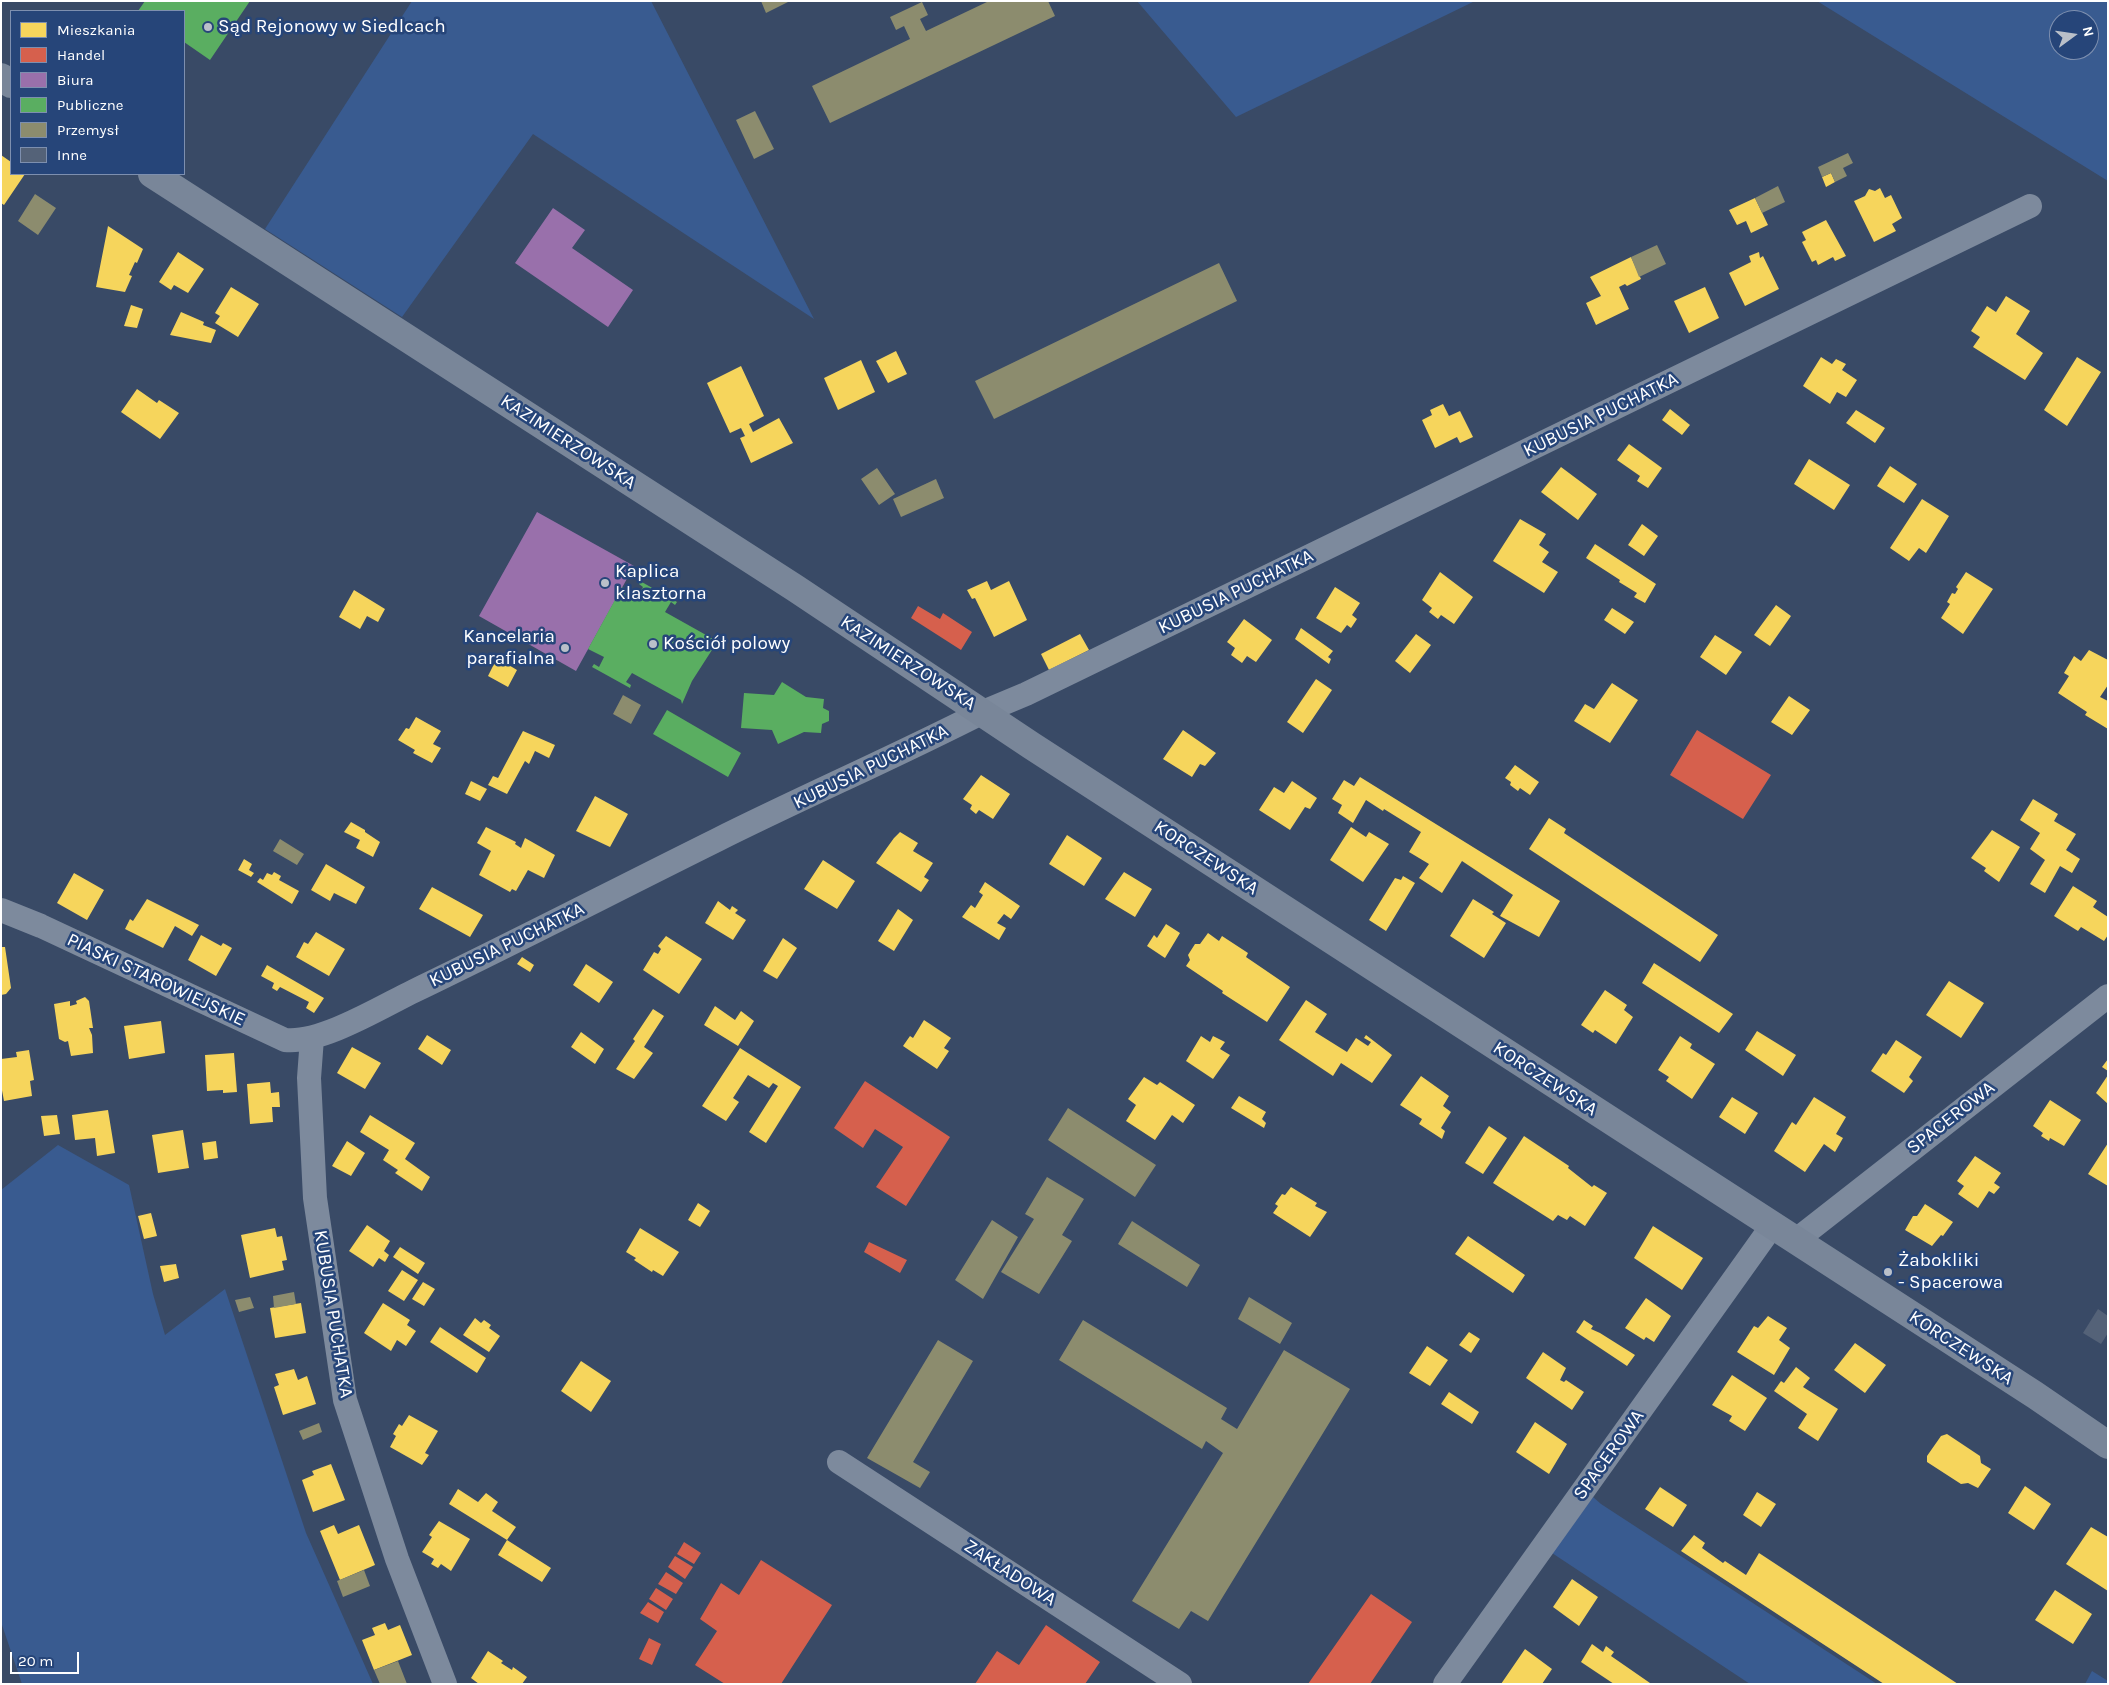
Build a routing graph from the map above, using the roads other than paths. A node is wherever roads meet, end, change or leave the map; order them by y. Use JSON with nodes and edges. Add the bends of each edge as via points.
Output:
{"nodes":[{"id":1,"x":154,"y":175,"type":"edge"},
{"id":2,"x":2030,"y":206,"type":"dead end"},
{"id":3,"x":983,"y":712,"type":"junction"},
{"id":4,"x":1,"y":910,"type":"edge"},
{"id":5,"x":2106,"y":1000,"type":"edge"},
{"id":6,"x":312,"y":1038,"type":"junction"},
{"id":7,"x":1772,"y":1226,"type":"junction"},
{"id":8,"x":1795,"y":1241,"type":"junction"},
{"id":9,"x":2108,"y":1445,"type":"edge"},
{"id":10,"x":839,"y":1462,"type":"dead end"},
{"id":11,"x":445,"y":1684,"type":"edge"},
{"id":12,"x":1180,"y":1684,"type":"edge"},
{"id":13,"x":1445,"y":1684,"type":"edge"}],
"edges":[{"from":1,"to":3,"type":"street","name":"KAZIMIERZOWSKA"},
{"from":2,"to":3,"type":"street","name":"KUBUSIA PUCHATKA","via":[[1026,694]]},
{"from":3,"to":6,"type":"street","name":"KUBUSIA PUCHATKA"},
{"from":3,"to":7,"type":"street","name":"KORCZEWSKA"},
{"from":4,"to":6,"type":"street","name":"PIASKI STAROWIEJSKIE","via":[[286,1040],[297,1042]]},
{"from":5,"to":8,"type":"street","name":"SPACEROWA"},
{"from":6,"to":11,"type":"street","name":"KUBUSIA PUCHATKA","via":[[309,1078],[315,1198],[345,1400],[397,1559]]},
{"from":7,"to":8,"type":"street","name":"KORCZEWSKA"},
{"from":7,"to":13,"type":"street","name":"SPACEROWA"},
{"from":8,"to":9,"type":"street","name":"KORCZEWSKA"},
{"from":10,"to":12,"type":"street","name":"ZAKŁADOWA"}]}
